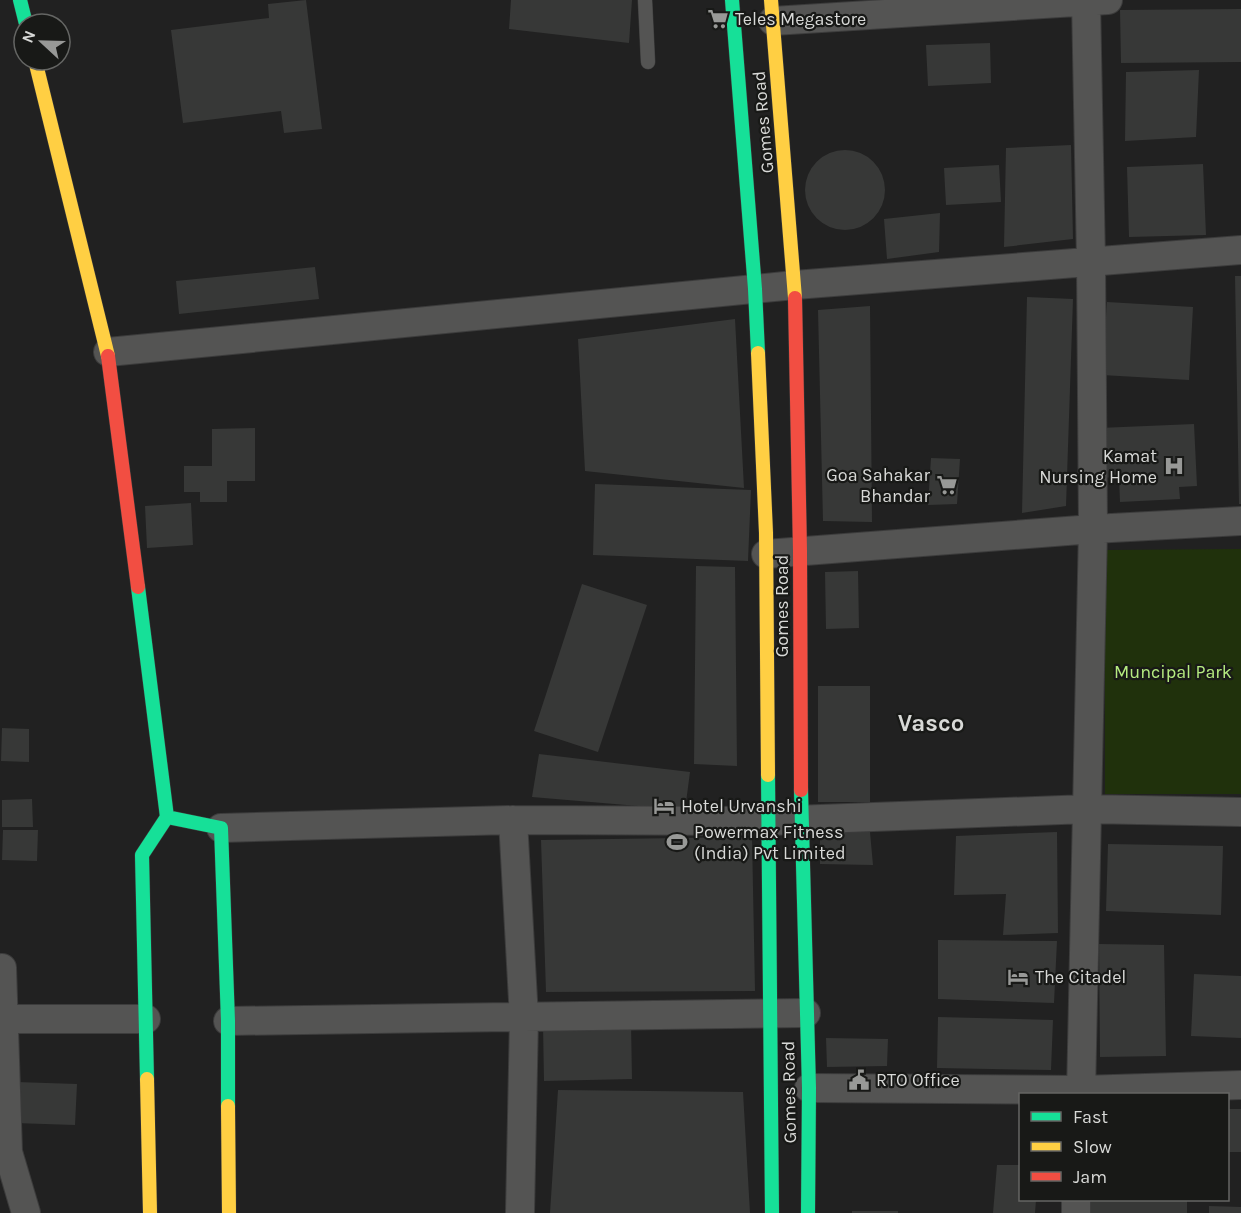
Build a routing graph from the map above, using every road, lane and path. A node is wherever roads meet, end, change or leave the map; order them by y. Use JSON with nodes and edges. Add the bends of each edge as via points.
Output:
{"nodes":[{"id":1,"x":645,"y":0,"type":"edge"},
{"id":2,"x":732,"y":0,"type":"edge"},
{"id":3,"x":1093,"y":0,"type":"edge"},
{"id":4,"x":772,"y":10,"type":"edge"},
{"id":5,"x":648,"y":62,"type":"dead end"},
{"id":6,"x":38,"y":72,"type":"edge"},
{"id":7,"x":1241,"y":250,"type":"edge"},
{"id":8,"x":1091,"y":261,"type":"junction"},
{"id":9,"x":795,"y":285,"type":"junction"},
{"id":10,"x":755,"y":289,"type":"junction"},
{"id":11,"x":108,"y":352,"type":"junction"},
{"id":12,"x":1241,"y":520,"type":"edge"},
{"id":13,"x":1093,"y":529,"type":"junction"},
{"id":14,"x":800,"y":551,"type":"junction"},
{"id":15,"x":766,"y":554,"type":"junction"},
{"id":16,"x":1087,"y":809,"type":"junction"},
{"id":17,"x":1241,"y":812,"type":"edge"},
{"id":18,"x":167,"y":817,"type":"junction"},
{"id":19,"x":513,"y":819,"type":"junction"},
{"id":20,"x":801,"y":819,"type":"junction"},
{"id":21,"x":768,"y":821,"type":"junction"},
{"id":22,"x":221,"y":828,"type":"junction"},
{"id":23,"x":2,"y":968,"type":"dead end"},
{"id":24,"x":770,"y":1014,"type":"junction"},
{"id":25,"x":806,"y":1014,"type":"junction"},
{"id":26,"x":524,"y":1018,"type":"junction"},
{"id":27,"x":4,"y":1019,"type":"junction"},
{"id":28,"x":146,"y":1019,"type":"junction"},
{"id":29,"x":228,"y":1021,"type":"junction"},
{"id":30,"x":1241,"y":1085,"type":"edge"},
{"id":31,"x":809,"y":1088,"type":"junction"},
{"id":32,"x":1082,"y":1092,"type":"edge"},
{"id":33,"x":26,"y":1213,"type":"edge"},
{"id":34,"x":150,"y":1213,"type":"edge"},
{"id":35,"x":229,"y":1213,"type":"edge"},
{"id":36,"x":520,"y":1213,"type":"edge"},
{"id":37,"x":772,"y":1213,"type":"edge"},
{"id":38,"x":808,"y":1213,"type":"edge"}],
"edges":[{"from":1,"to":5,"type":"lane"},
{"from":2,"to":10,"type":"main road","name":"Gomes Road"},
{"from":3,"to":4,"type":"street"},
{"from":3,"to":8,"type":"street"},
{"from":4,"to":9,"type":"main road","name":"Gomes Road"},
{"from":6,"to":11,"type":"main road"},
{"from":7,"to":8,"type":"street"},
{"from":8,"to":9,"type":"street"},
{"from":8,"to":13,"type":"street"},
{"from":9,"to":10,"type":"street"},
{"from":9,"to":14,"type":"main road","name":"Gomes Road"},
{"from":10,"to":11,"type":"street"},
{"from":10,"to":15,"type":"main road","name":"Gomes Road"},
{"from":11,"to":18,"type":"main road"},
{"from":12,"to":13,"type":"street"},
{"from":13,"to":14,"type":"street"},
{"from":13,"to":16,"type":"street"},
{"from":14,"to":15,"type":"street"},
{"from":14,"to":20,"type":"main road","name":"Gomes Road"},
{"from":15,"to":21,"type":"main road","name":"Gomes Road"},
{"from":16,"to":17,"type":"street"},
{"from":16,"to":20,"type":"street"},
{"from":16,"to":32,"type":"street"},
{"from":18,"to":22,"type":"main road"},
{"from":18,"to":28,"type":"main road","via":[[142,855]]},
{"from":19,"to":21,"type":"street"},
{"from":19,"to":22,"type":"street"},
{"from":19,"to":26,"type":"street"},
{"from":20,"to":21,"type":"street"},
{"from":20,"to":25,"type":"main road","name":"Gomes Road"},
{"from":21,"to":24,"type":"main road","name":"Gomes Road"},
{"from":22,"to":29,"type":"main road"},
{"from":23,"to":27,"type":"street"},
{"from":24,"to":25,"type":"street"},
{"from":24,"to":26,"type":"street"},
{"from":24,"to":37,"type":"main road","name":"Gomes Road"},
{"from":25,"to":31,"type":"main road","name":"Gomes Road"},
{"from":26,"to":29,"type":"street"},
{"from":26,"to":36,"type":"street"},
{"from":27,"to":28,"type":"street"},
{"from":27,"to":33,"type":"street","via":[[8,1152]]},
{"from":28,"to":34,"type":"main road"},
{"from":29,"to":35,"type":"main road"},
{"from":30,"to":32,"type":"street"},
{"from":31,"to":32,"type":"street"},
{"from":31,"to":38,"type":"main road","name":"Gomes Road"}]}
